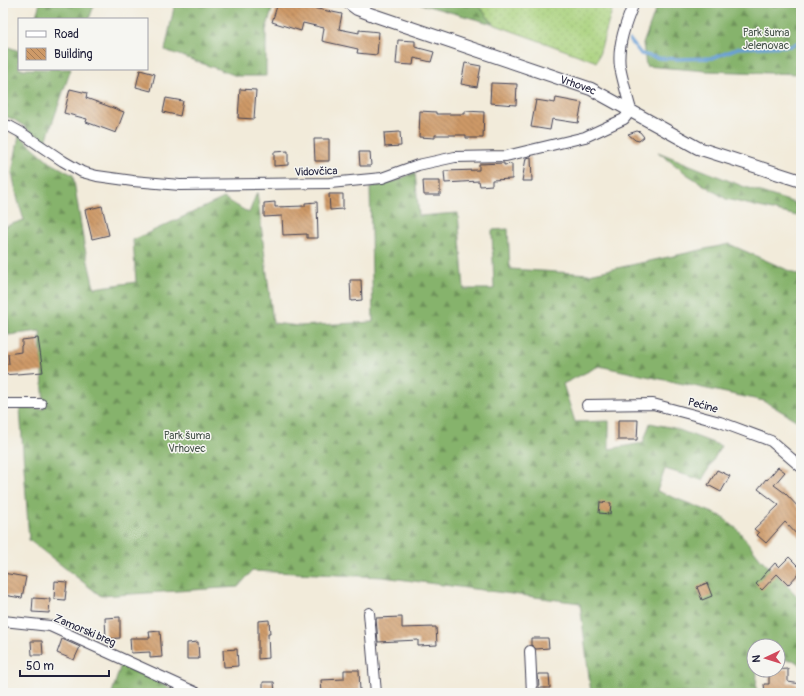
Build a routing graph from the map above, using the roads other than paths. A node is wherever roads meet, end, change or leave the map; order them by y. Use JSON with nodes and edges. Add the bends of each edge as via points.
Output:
{"nodes":[{"id":1,"x":349,"y":3,"type":"edge"},
{"id":2,"x":634,"y":3,"type":"edge"},
{"id":3,"x":631,"y":110,"type":"junction"},
{"id":4,"x":3,"y":125,"type":"edge"},
{"id":5,"x":801,"y":181,"type":"edge"},
{"id":6,"x":3,"y":404,"type":"edge"},
{"id":7,"x":41,"y":404,"type":"dead end"},
{"id":8,"x":587,"y":405,"type":"dead end"},
{"id":9,"x":801,"y":467,"type":"edge"},
{"id":10,"x":369,"y":613,"type":"dead end"},
{"id":11,"x":3,"y":621,"type":"edge"},
{"id":12,"x":530,"y":651,"type":"dead end"},
{"id":13,"x":197,"y":693,"type":"edge"},
{"id":14,"x":376,"y":693,"type":"edge"},
{"id":15,"x":532,"y":693,"type":"edge"}],
"edges":[{"from":1,"to":3,"type":"street","name":"Vrhovec","via":[[373,15],[590,89]]},
{"from":2,"to":3,"type":"street","via":[[624,24],[620,66]]},
{"from":3,"to":4,"type":"street","name":"Vidovčica","via":[[624,119],[578,139],[506,156],[455,157],[382,178],[330,183],[180,185],[97,176],[82,172],[20,132]]},
{"from":3,"to":5,"type":"street","name":"Vrhovec","via":[[698,148]]},
{"from":6,"to":7,"type":"street"},
{"from":8,"to":9,"type":"street","name":"Pećine","via":[[653,404],[720,422],[771,441]]},
{"from":10,"to":14,"type":"street"},
{"from":11,"to":13,"type":"street","name":"Zamorski breg","via":[[50,626]]},
{"from":12,"to":15,"type":"street"}]}
